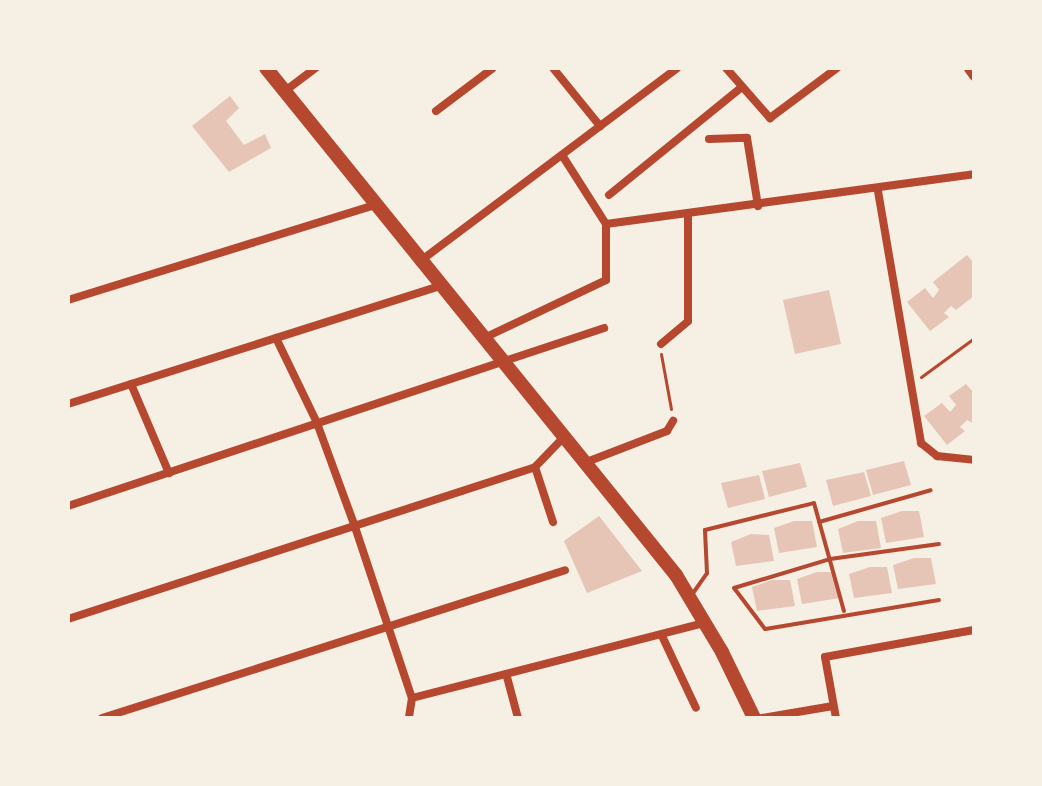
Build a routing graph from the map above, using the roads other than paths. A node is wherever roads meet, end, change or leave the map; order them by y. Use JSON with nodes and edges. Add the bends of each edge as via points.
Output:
{"nodes":[{"id":1,"x":266,"y":68,"type":"edge"},
{"id":2,"x":316,"y":68,"type":"edge"},
{"id":3,"x":493,"y":68,"type":"edge"},
{"id":4,"x":553,"y":68,"type":"edge"},
{"id":5,"x":677,"y":68,"type":"edge"},
{"id":6,"x":726,"y":68,"type":"edge"},
{"id":7,"x":837,"y":68,"type":"edge"},
{"id":8,"x":969,"y":68,"type":"edge"},
{"id":9,"x":974,"y":75,"type":"edge"},
{"id":10,"x":742,"y":87,"type":"junction"},
{"id":11,"x":285,"y":91,"type":"junction"},
{"id":12,"x":436,"y":111,"type":"dead end"},
{"id":13,"x":600,"y":126,"type":"junction"},
{"id":14,"x":709,"y":139,"type":"dead end"},
{"id":15,"x":562,"y":155,"type":"junction"},
{"id":16,"x":974,"y":174,"type":"edge"},
{"id":17,"x":878,"y":191,"type":"junction"},
{"id":18,"x":609,"y":195,"type":"dead end"},
{"id":19,"x":374,"y":205,"type":"junction"},
{"id":20,"x":758,"y":206,"type":"junction"},
{"id":21,"x":688,"y":214,"type":"junction"},
{"id":22,"x":606,"y":224,"type":"junction"},
{"id":23,"x":418,"y":262,"type":"junction"},
{"id":24,"x":439,"y":286,"type":"junction"},
{"id":25,"x":68,"y":300,"type":"edge"},
{"id":26,"x":604,"y":328,"type":"dead end"},
{"id":27,"x":276,"y":338,"type":"junction"},
{"id":28,"x":482,"y":339,"type":"junction"},
{"id":29,"x":661,"y":344,"type":"road end"},
{"id":30,"x":501,"y":362,"type":"junction"},
{"id":31,"x":131,"y":384,"type":"junction"},
{"id":32,"x":68,"y":404,"type":"edge"},
{"id":33,"x":673,"y":421,"type":"road end"},
{"id":34,"x":317,"y":423,"type":"junction"},
{"id":35,"x":563,"y":438,"type":"junction"},
{"id":36,"x":974,"y":460,"type":"edge"},
{"id":37,"x":584,"y":463,"type":"junction"},
{"id":38,"x":535,"y":467,"type":"junction"},
{"id":39,"x":169,"y":473,"type":"junction"},
{"id":40,"x":931,"y":490,"type":"dead end"},
{"id":41,"x":68,"y":506,"type":"edge"},
{"id":42,"x":553,"y":522,"type":"dead end"},
{"id":43,"x":819,"y":522,"type":"junction"},
{"id":44,"x":355,"y":527,"type":"junction"},
{"id":45,"x":939,"y":544,"type":"dead end"},
{"id":46,"x":830,"y":559,"type":"junction"},
{"id":47,"x":565,"y":570,"type":"dead end"},
{"id":48,"x":689,"y":597,"type":"junction"},
{"id":49,"x":939,"y":600,"type":"dead end"},
{"id":50,"x":845,"y":612,"type":"junction"},
{"id":51,"x":68,"y":619,"type":"edge"},
{"id":52,"x":705,"y":623,"type":"junction"},
{"id":53,"x":387,"y":626,"type":"junction"},
{"id":54,"x":974,"y":630,"type":"edge"},
{"id":55,"x":663,"y":638,"type":"junction"},
{"id":56,"x":507,"y":677,"type":"junction"},
{"id":57,"x":412,"y":698,"type":"junction"},
{"id":58,"x":833,"y":706,"type":"junction"},
{"id":59,"x":696,"y":708,"type":"dead end"},
{"id":60,"x":102,"y":718,"type":"edge"},
{"id":61,"x":409,"y":718,"type":"edge"},
{"id":62,"x":518,"y":718,"type":"edge"},
{"id":63,"x":754,"y":718,"type":"edge"},
{"id":64,"x":762,"y":718,"type":"edge"},
{"id":65,"x":836,"y":718,"type":"edge"}],
"edges":[{"from":1,"to":11,"type":"main road"},
{"from":2,"to":11,"type":"street"},
{"from":3,"to":12,"type":"street"},
{"from":4,"to":13,"type":"street"},
{"from":5,"to":13,"type":"street"},
{"from":6,"to":10,"type":"street"},
{"from":7,"to":10,"type":"street","via":[[770,118]]},
{"from":8,"to":9,"type":"street"},
{"from":10,"to":18,"type":"street"},
{"from":11,"to":19,"type":"main road"},
{"from":13,"to":15,"type":"street"},
{"from":14,"to":20,"type":"street","via":[[747,138]]},
{"from":15,"to":22,"type":"street"},
{"from":15,"to":23,"type":"street"},
{"from":16,"to":17,"type":"street"},
{"from":17,"to":20,"type":"street"},
{"from":17,"to":36,"type":"street","via":[[927,452]]},
{"from":19,"to":23,"type":"main road"},
{"from":19,"to":25,"type":"street"},
{"from":20,"to":21,"type":"street"},
{"from":21,"to":22,"type":"street"},
{"from":21,"to":29,"type":"street","via":[[688,321]]},
{"from":22,"to":28,"type":"street","via":[[606,280]]},
{"from":23,"to":24,"type":"main road"},
{"from":24,"to":27,"type":"street"},
{"from":24,"to":28,"type":"main road"},
{"from":26,"to":30,"type":"street"},
{"from":27,"to":31,"type":"street"},
{"from":27,"to":34,"type":"street"},
{"from":28,"to":30,"type":"main road"},
{"from":30,"to":34,"type":"street"},
{"from":30,"to":35,"type":"main road"},
{"from":31,"to":32,"type":"street"},
{"from":31,"to":39,"type":"street"},
{"from":33,"to":37,"type":"street","via":[[667,431]]},
{"from":34,"to":39,"type":"street"},
{"from":34,"to":44,"type":"street"},
{"from":35,"to":37,"type":"main road"},
{"from":35,"to":38,"type":"street"},
{"from":37,"to":48,"type":"main road"},
{"from":38,"to":42,"type":"street"},
{"from":38,"to":44,"type":"street"},
{"from":39,"to":41,"type":"street"},
{"from":40,"to":43,"type":"lane"},
{"from":43,"to":46,"type":"lane"},
{"from":43,"to":48,"type":"lane","via":[[814,503],[705,530],[707,573]]},
{"from":44,"to":51,"type":"street"},
{"from":44,"to":53,"type":"street"},
{"from":45,"to":46,"type":"lane"},
{"from":46,"to":50,"type":"lane"},
{"from":46,"to":50,"type":"lane","via":[[734,588],[765,629]]},
{"from":47,"to":53,"type":"street"},
{"from":48,"to":52,"type":"main road"},
{"from":49,"to":50,"type":"lane"},
{"from":52,"to":55,"type":"street"},
{"from":52,"to":63,"type":"main road"},
{"from":53,"to":57,"type":"street"},
{"from":53,"to":60,"type":"street"},
{"from":54,"to":58,"type":"street","via":[[825,657]]},
{"from":55,"to":56,"type":"street"},
{"from":55,"to":59,"type":"street"},
{"from":56,"to":57,"type":"street"},
{"from":56,"to":62,"type":"street"},
{"from":57,"to":61,"type":"street"},
{"from":58,"to":64,"type":"street"},
{"from":58,"to":65,"type":"street"}]}
